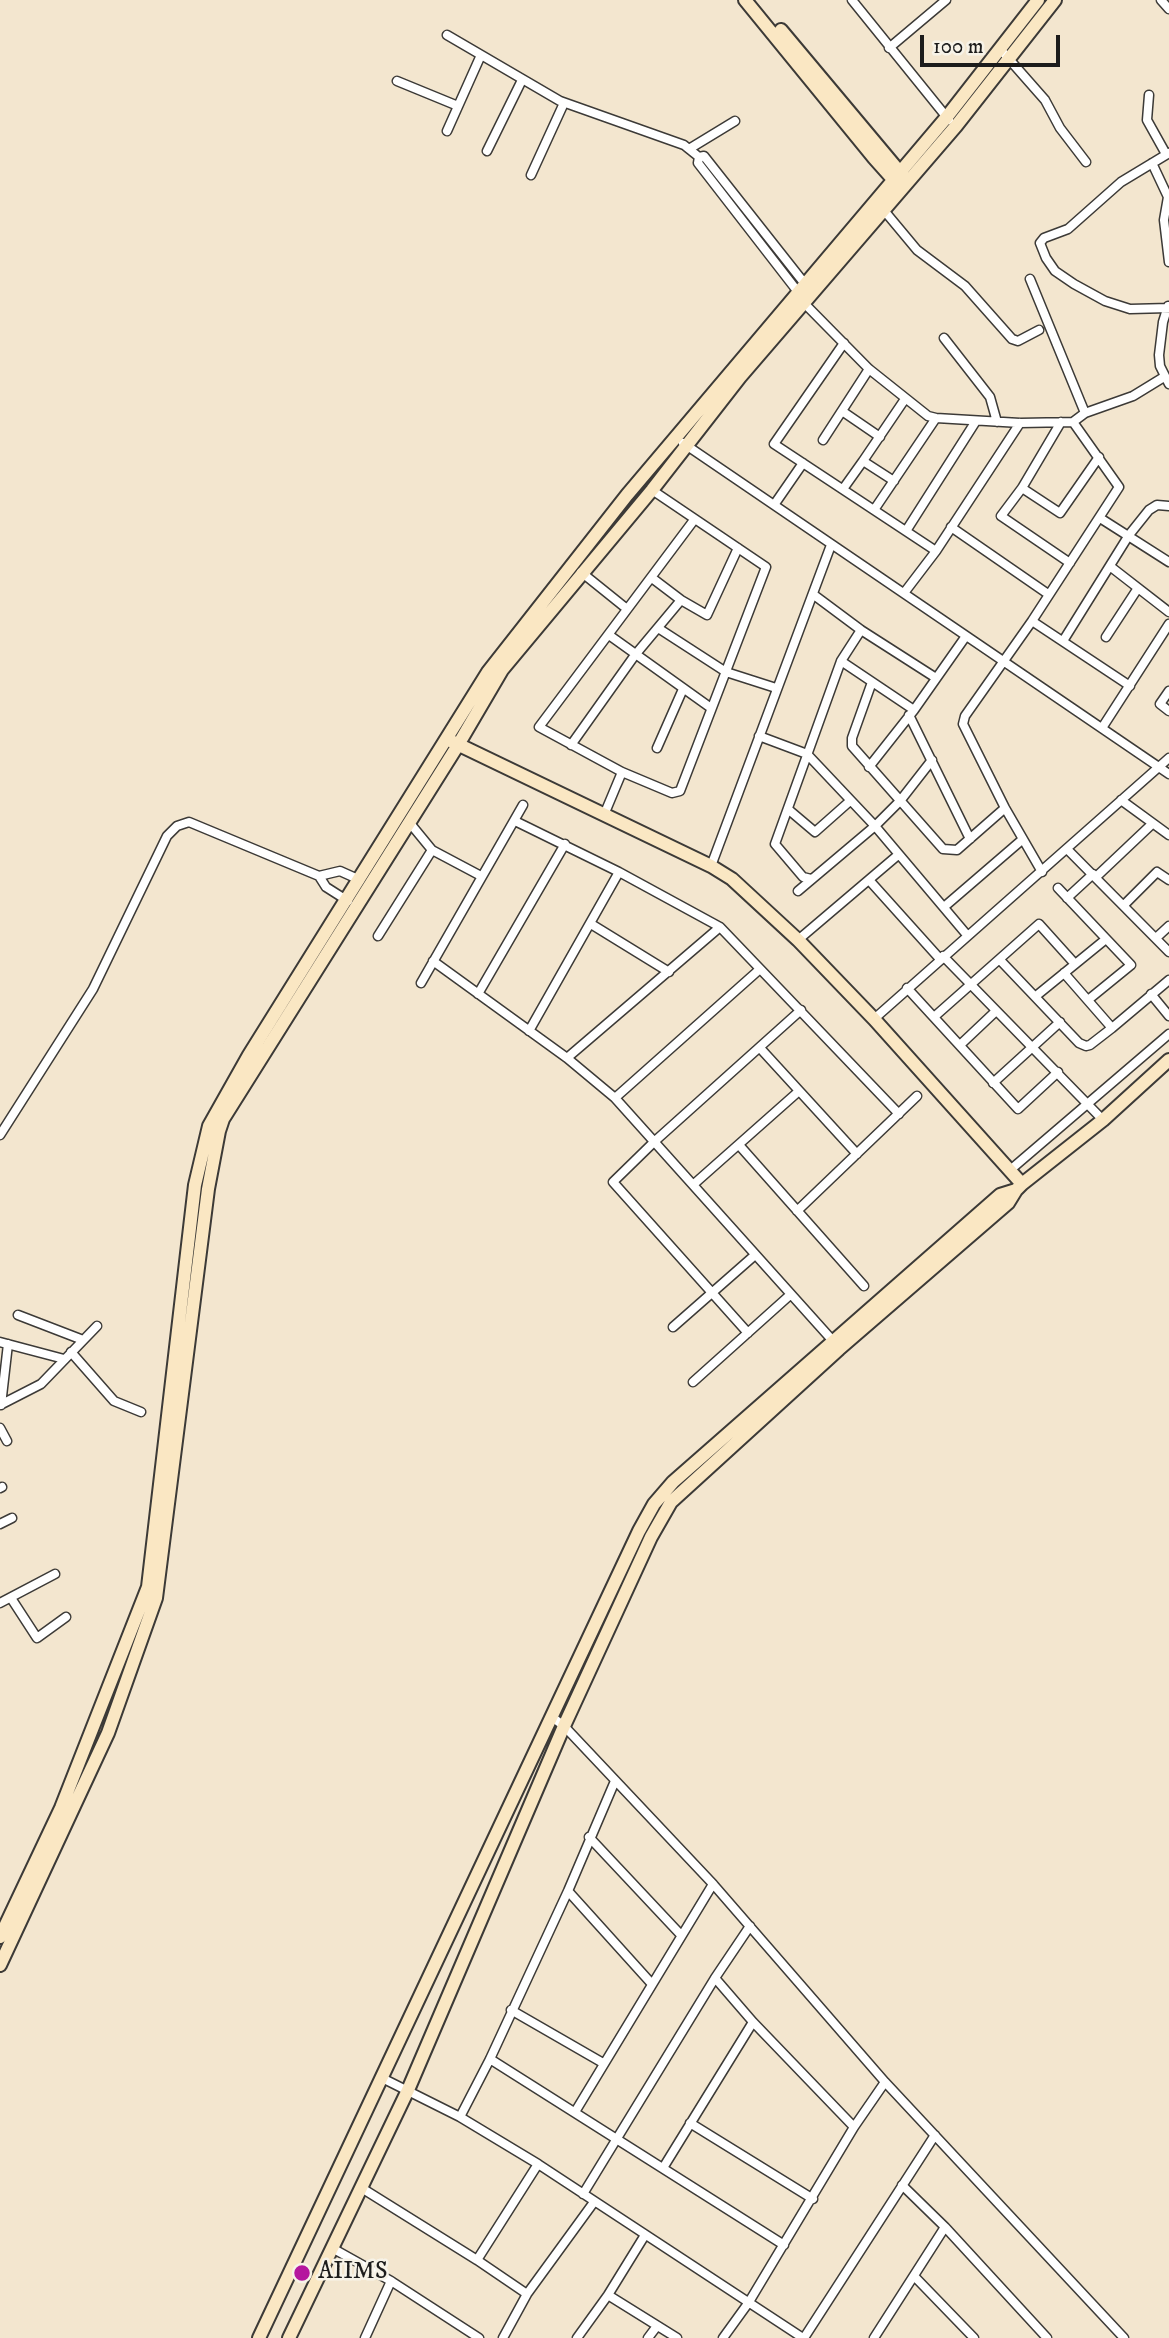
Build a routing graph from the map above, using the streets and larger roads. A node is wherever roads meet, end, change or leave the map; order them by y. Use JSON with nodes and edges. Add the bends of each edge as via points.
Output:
{"nodes":[{"id":1,"x":746,"y":0,"type":"edge"},
{"id":2,"x":755,"y":0,"type":"edge"},
{"id":3,"x":852,"y":0,"type":"edge"},
{"id":4,"x":946,"y":0,"type":"edge"},
{"id":5,"x":1038,"y":0,"type":"edge"},
{"id":6,"x":1055,"y":0,"type":"edge"},
{"id":7,"x":1161,"y":0,"type":"edge"},
{"id":8,"x":935,"y":4,"type":"edge"},
{"id":9,"x":1169,"y":9,"type":"edge"},
{"id":10,"x":447,"y":35,"type":"dead end"},
{"id":11,"x":890,"y":48,"type":"junction"},
{"id":12,"x":1006,"y":54,"type":"junction"},
{"id":13,"x":481,"y":55,"type":"junction"},
{"id":14,"x":522,"y":80,"type":"junction"},
{"id":15,"x":397,"y":81,"type":"dead end"},
{"id":16,"x":1149,"y":95,"type":"dead end"},
{"id":17,"x":564,"y":103,"type":"junction"},
{"id":18,"x":458,"y":106,"type":"junction"},
{"id":19,"x":735,"y":121,"type":"dead end"},
{"id":20,"x":951,"y":122,"type":"junction"},
{"id":21,"x":447,"y":131,"type":"dead end"},
{"id":22,"x":689,"y":149,"type":"junction"},
{"id":23,"x":487,"y":151,"type":"dead end"},
{"id":24,"x":1167,"y":153,"type":"edge"},
{"id":25,"x":1086,"y":162,"type":"dead end"},
{"id":26,"x":1152,"y":163,"type":"junction"},
{"id":27,"x":531,"y":175,"type":"dead end"},
{"id":28,"x":901,"y":181,"type":"junction"},
{"id":29,"x":880,"y":205,"type":"junction"},
{"id":30,"x":1167,"y":212,"type":"edge"},
{"id":31,"x":1169,"y":262,"type":"edge"},
{"id":32,"x":1030,"y":279,"type":"dead end"},
{"id":33,"x":801,"y":293,"type":"junction"},
{"id":34,"x":1168,"y":307,"type":"edge"},
{"id":35,"x":1039,"y":330,"type":"dead end"},
{"id":36,"x":944,"y":338,"type":"dead end"},
{"id":37,"x":844,"y":343,"type":"junction"},
{"id":38,"x":869,"y":369,"type":"junction"},
{"id":39,"x":1166,"y":380,"type":"edge"},
{"id":40,"x":905,"y":400,"type":"junction"},
{"id":41,"x":842,"y":411,"type":"junction"},
{"id":42,"x":1085,"y":413,"type":"junction"},
{"id":43,"x":936,"y":418,"type":"junction"},
{"id":44,"x":976,"y":421,"type":"junction"},
{"id":45,"x":997,"y":422,"type":"junction"},
{"id":46,"x":1061,"y":422,"type":"junction"},
{"id":47,"x":1073,"y":422,"type":"junction"},
{"id":48,"x":1020,"y":423,"type":"junction"},
{"id":49,"x":880,"y":437,"type":"junction"},
{"id":50,"x":823,"y":440,"type":"dead end"},
{"id":51,"x":680,"y":441,"type":"junction"},
{"id":52,"x":1099,"y":457,"type":"junction"},
{"id":53,"x":863,"y":461,"type":"junction"},
{"id":54,"x":803,"y":463,"type":"junction"},
{"id":55,"x":894,"y":481,"type":"junction"},
{"id":56,"x":1022,"y":488,"type":"junction"},
{"id":57,"x":843,"y":489,"type":"junction"},
{"id":58,"x":652,"y":490,"type":"junction"},
{"id":59,"x":774,"y":505,"type":"junction"},
{"id":60,"x":1169,"y":506,"type":"edge"},
{"id":61,"x":874,"y":510,"type":"junction"},
{"id":62,"x":1100,"y":518,"type":"junction"},
{"id":63,"x":694,"y":520,"type":"junction"},
{"id":64,"x":951,"y":527,"type":"junction"},
{"id":65,"x":906,"y":531,"type":"junction"},
{"id":66,"x":1129,"y":535,"type":"junction"},
{"id":67,"x":831,"y":545,"type":"junction"},
{"id":68,"x":738,"y":548,"type":"junction"},
{"id":69,"x":936,"y":551,"type":"junction"},
{"id":70,"x":1169,"y":562,"type":"edge"},
{"id":71,"x":1070,"y":563,"type":"junction"},
{"id":72,"x":1111,"y":567,"type":"junction"},
{"id":73,"x":581,"y":572,"type":"junction"},
{"id":74,"x":652,"y":578,"type":"junction"},
{"id":75,"x":1138,"y":588,"type":"junction"},
{"id":76,"x":904,"y":593,"type":"junction"},
{"id":77,"x":814,"y":594,"type":"junction"},
{"id":78,"x":1048,"y":594,"type":"junction"},
{"id":79,"x":681,"y":600,"type":"junction"},
{"id":80,"x":627,"y":609,"type":"junction"},
{"id":81,"x":1169,"y":612,"type":"edge"},
{"id":82,"x":1032,"y":621,"type":"junction"},
{"id":83,"x":1169,"y":624,"type":"edge"},
{"id":84,"x":658,"y":628,"type":"junction"},
{"id":85,"x":861,"y":630,"type":"junction"},
{"id":86,"x":609,"y":635,"type":"junction"},
{"id":87,"x":966,"y":636,"type":"junction"},
{"id":88,"x":1105,"y":637,"type":"dead end"},
{"id":89,"x":1063,"y":641,"type":"junction"},
{"id":90,"x":635,"y":655,"type":"junction"},
{"id":91,"x":841,"y":661,"type":"junction"},
{"id":92,"x":1004,"y":662,"type":"junction"},
{"id":93,"x":726,"y":672,"type":"junction"},
{"id":94,"x":936,"y":678,"type":"junction"},
{"id":95,"x":872,"y":682,"type":"junction"},
{"id":96,"x":1130,"y":686,"type":"junction"},
{"id":97,"x":683,"y":688,"type":"junction"},
{"id":98,"x":776,"y":688,"type":"junction"},
{"id":99,"x":1169,"y":691,"type":"edge"},
{"id":100,"x":711,"y":708,"type":"junction"},
{"id":101,"x":1169,"y":711,"type":"edge"},
{"id":102,"x":912,"y":712,"type":"junction"},
{"id":103,"x":1102,"y":728,"type":"junction"},
{"id":104,"x":758,"y":737,"type":"junction"},
{"id":105,"x":453,"y":742,"type":"junction"},
{"id":106,"x":571,"y":745,"type":"junction"},
{"id":107,"x":657,"y":748,"type":"dead end"},
{"id":108,"x":807,"y":754,"type":"junction"},
{"id":109,"x":1169,"y":758,"type":"edge"},
{"id":110,"x":932,"y":760,"type":"junction"},
{"id":111,"x":869,"y":767,"type":"junction"},
{"id":112,"x":1159,"y":768,"type":"junction"},
{"id":113,"x":622,"y":772,"type":"junction"},
{"id":114,"x":1169,"y":774,"type":"edge"},
{"id":115,"x":1122,"y":800,"type":"junction"},
{"id":116,"x":850,"y":801,"type":"junction"},
{"id":117,"x":900,"y":801,"type":"junction"},
{"id":118,"x":523,"y":805,"type":"dead end"},
{"id":119,"x":1005,"y":808,"type":"junction"},
{"id":120,"x":789,"y":810,"type":"junction"},
{"id":121,"x":604,"y":814,"type":"junction"},
{"id":122,"x":515,"y":821,"type":"junction"},
{"id":123,"x":409,"y":822,"type":"junction"},
{"id":124,"x":1152,"y":824,"type":"junction"},
{"id":125,"x":875,"y":826,"type":"junction"},
{"id":126,"x":1169,"y":835,"type":"edge"},
{"id":127,"x":970,"y":839,"type":"junction"},
{"id":128,"x":1023,"y":839,"type":"junction"},
{"id":129,"x":565,"y":844,"type":"junction"},
{"id":130,"x":1067,"y":849,"type":"junction"},
{"id":131,"x":432,"y":850,"type":"junction"},
{"id":132,"x":898,"y":855,"type":"junction"},
{"id":133,"x":711,"y":866,"type":"junction"},
{"id":134,"x":619,"y":872,"type":"junction"},
{"id":135,"x":1042,"y":872,"type":"junction"},
{"id":136,"x":320,"y":876,"type":"junction"},
{"id":137,"x":481,"y":876,"type":"junction"},
{"id":138,"x":1094,"y":876,"type":"junction"},
{"id":139,"x":811,"y":879,"type":"junction"},
{"id":140,"x":869,"y":880,"type":"junction"},
{"id":141,"x":1169,"y":880,"type":"edge"},
{"id":142,"x":365,"y":883,"type":"junction"},
{"id":143,"x":1058,"y":888,"type":"dead end"},
{"id":144,"x":798,"y":891,"type":"dead end"},
{"id":145,"x":1067,"y":898,"type":"junction"},
{"id":146,"x":352,"y":904,"type":"junction"},
{"id":147,"x":1124,"y":905,"type":"junction"},
{"id":148,"x":944,"y":907,"type":"junction"},
{"id":149,"x":591,"y":924,"type":"junction"},
{"id":150,"x":1169,"y":926,"type":"edge"},
{"id":151,"x":720,"y":927,"type":"junction"},
{"id":152,"x":967,"y":934,"type":"junction"},
{"id":153,"x":378,"y":936,"type":"dead end"},
{"id":154,"x":1156,"y":938,"type":"junction"},
{"id":155,"x":1106,"y":939,"type":"junction"},
{"id":156,"x":798,"y":940,"type":"junction"},
{"id":157,"x":1169,"y":952,"type":"edge"},
{"id":158,"x":941,"y":958,"type":"junction"},
{"id":159,"x":1000,"y":960,"type":"junction"},
{"id":160,"x":433,"y":961,"type":"junction"},
{"id":161,"x":1075,"y":964,"type":"junction"},
{"id":162,"x":760,"y":969,"type":"junction"},
{"id":163,"x":669,"y":972,"type":"junction"},
{"id":164,"x":1064,"y":973,"type":"junction"},
{"id":165,"x":1169,"y":980,"type":"edge"},
{"id":166,"x":421,"y":983,"type":"dead end"},
{"id":167,"x":969,"y":985,"type":"junction"},
{"id":168,"x":907,"y":988,"type":"junction"},
{"id":169,"x":478,"y":994,"type":"junction"},
{"id":170,"x":1151,"y":994,"type":"junction"},
{"id":171,"x":1036,"y":996,"type":"junction"},
{"id":172,"x":1088,"y":1000,"type":"junction"},
{"id":173,"x":801,"y":1010,"type":"junction"},
{"id":174,"x":996,"y":1011,"type":"junction"},
{"id":175,"x":1169,"y":1016,"type":"edge"},
{"id":176,"x":934,"y":1017,"type":"junction"},
{"id":177,"x":874,"y":1019,"type":"junction"},
{"id":178,"x":1060,"y":1022,"type":"junction"},
{"id":179,"x":1112,"y":1028,"type":"junction"},
{"id":180,"x":529,"y":1031,"type":"junction"},
{"id":181,"x":1169,"y":1034,"type":"edge"},
{"id":182,"x":960,"y":1045,"type":"junction"},
{"id":183,"x":1033,"y":1047,"type":"junction"},
{"id":184,"x":760,"y":1048,"type":"junction"},
{"id":185,"x":567,"y":1058,"type":"junction"},
{"id":186,"x":1169,"y":1060,"type":"edge"},
{"id":187,"x":1058,"y":1072,"type":"junction"},
{"id":188,"x":993,"y":1083,"type":"junction"},
{"id":189,"x":799,"y":1091,"type":"junction"},
{"id":190,"x":916,"y":1096,"type":"dead end"},
{"id":191,"x":615,"y":1098,"type":"junction"},
{"id":192,"x":1088,"y":1105,"type":"junction"},
{"id":193,"x":899,"y":1114,"type":"junction"},
{"id":194,"x":1102,"y":1120,"type":"junction"},
{"id":195,"x":0,"y":1135,"type":"edge"},
{"id":196,"x":655,"y":1141,"type":"junction"},
{"id":197,"x":739,"y":1145,"type":"junction"},
{"id":198,"x":858,"y":1154,"type":"junction"},
{"id":199,"x":1009,"y":1171,"type":"junction"},
{"id":200,"x":694,"y":1184,"type":"junction"},
{"id":201,"x":1019,"y":1187,"type":"junction"},
{"id":202,"x":797,"y":1211,"type":"junction"},
{"id":203,"x":755,"y":1255,"type":"junction"},
{"id":204,"x":864,"y":1286,"type":"dead end"},
{"id":205,"x":712,"y":1293,"type":"junction"},
{"id":206,"x":790,"y":1295,"type":"junction"},
{"id":207,"x":18,"y":1315,"type":"dead end"},
{"id":208,"x":97,"y":1326,"type":"dead end"},
{"id":209,"x":673,"y":1327,"type":"dead end"},
{"id":210,"x":748,"y":1333,"type":"junction"},
{"id":211,"x":83,"y":1340,"type":"junction"},
{"id":212,"x":833,"y":1341,"type":"junction"},
{"id":213,"x":4,"y":1343,"type":"edge"},
{"id":214,"x":71,"y":1352,"type":"junction"},
{"id":215,"x":64,"y":1359,"type":"junction"},
{"id":216,"x":694,"y":1382,"type":"dead end"},
{"id":217,"x":0,"y":1405,"type":"edge"},
{"id":218,"x":141,"y":1412,"type":"dead end"},
{"id":219,"x":0,"y":1428,"type":"edge"},
{"id":220,"x":7,"y":1441,"type":"dead end"},
{"id":221,"x":12,"y":1518,"type":"dead end"},
{"id":222,"x":0,"y":1524,"type":"edge"},
{"id":223,"x":55,"y":1574,"type":"dead end"},
{"id":224,"x":10,"y":1598,"type":"junction"},
{"id":225,"x":0,"y":1603,"type":"edge"},
{"id":226,"x":66,"y":1617,"type":"dead end"},
{"id":227,"x":552,"y":1717,"type":"junction"},
{"id":228,"x":564,"y":1726,"type":"junction"},
{"id":229,"x":615,"y":1780,"type":"junction"},
{"id":230,"x":589,"y":1837,"type":"junction"},
{"id":231,"x":713,"y":1884,"type":"junction"},
{"id":232,"x":568,"y":1891,"type":"junction"},
{"id":233,"x":750,"y":1926,"type":"junction"},
{"id":234,"x":681,"y":1935,"type":"junction"},
{"id":235,"x":0,"y":1937,"type":"edge"},
{"id":236,"x":4,"y":1947,"type":"edge"},
{"id":237,"x":0,"y":1965,"type":"edge"},
{"id":238,"x":715,"y":1978,"type":"junction"},
{"id":239,"x":651,"y":1983,"type":"junction"},
{"id":240,"x":511,"y":2010,"type":"junction"},
{"id":241,"x":753,"y":2022,"type":"junction"},
{"id":242,"x":490,"y":2059,"type":"junction"},
{"id":243,"x":603,"y":2063,"type":"junction"},
{"id":244,"x":382,"y":2078,"type":"junction"},
{"id":245,"x":885,"y":2082,"type":"junction"},
{"id":246,"x":408,"y":2090,"type":"junction"},
{"id":247,"x":575,"y":2112,"type":"junction"},
{"id":248,"x":460,"y":2117,"type":"junction"},
{"id":249,"x":690,"y":2123,"type":"junction"},
{"id":250,"x":854,"y":2127,"type":"junction"},
{"id":251,"x":935,"y":2135,"type":"junction"},
{"id":252,"x":617,"y":2139,"type":"junction"},
{"id":253,"x":538,"y":2164,"type":"junction"},
{"id":254,"x":663,"y":2168,"type":"junction"},
{"id":255,"x":902,"y":2185,"type":"junction"},
{"id":256,"x":360,"y":2187,"type":"junction"},
{"id":257,"x":583,"y":2194,"type":"junction"},
{"id":258,"x":813,"y":2199,"type":"junction"},
{"id":259,"x":594,"y":2202,"type":"junction"},
{"id":260,"x":945,"y":2227,"type":"junction"},
{"id":261,"x":645,"y":2235,"type":"junction"},
{"id":262,"x":784,"y":2245,"type":"junction"},
{"id":263,"x":332,"y":2248,"type":"junction"},
{"id":264,"x":477,"y":2260,"type":"junction"},
{"id":265,"x":914,"y":2276,"type":"junction"},
{"id":266,"x":391,"y":2281,"type":"junction"},
{"id":267,"x":527,"y":2294,"type":"junction"},
{"id":268,"x":608,"y":2295,"type":"junction"},
{"id":269,"x":749,"y":2302,"type":"junction"},
{"id":270,"x":657,"y":2326,"type":"junction"},
{"id":271,"x":259,"y":2338,"type":"edge"},
{"id":272,"x":289,"y":2338,"type":"edge"},
{"id":273,"x":365,"y":2338,"type":"edge"},
{"id":274,"x":478,"y":2338,"type":"edge"},
{"id":275,"x":503,"y":2338,"type":"edge"},
{"id":276,"x":577,"y":2338,"type":"edge"},
{"id":277,"x":648,"y":2338,"type":"edge"},
{"id":278,"x":677,"y":2338,"type":"edge"},
{"id":279,"x":723,"y":2338,"type":"edge"},
{"id":280,"x":804,"y":2338,"type":"edge"},
{"id":281,"x":874,"y":2338,"type":"edge"},
{"id":282,"x":974,"y":2338,"type":"edge"},
{"id":283,"x":1047,"y":2338,"type":"edge"},
{"id":284,"x":1124,"y":2338,"type":"edge"}],
"edges":[{"from":1,"to":28,"type":"street"},
{"from":2,"to":28,"type":"street"},
{"from":3,"to":11,"type":"street"},
{"from":4,"to":8,"type":"street"},
{"from":5,"to":12,"type":"street"},
{"from":6,"to":12,"type":"street"},
{"from":7,"to":9,"type":"street"},
{"from":8,"to":11,"type":"street"},
{"from":10,"to":13,"type":"street"},
{"from":11,"to":20,"type":"street"},
{"from":12,"to":20,"type":"street"},
{"from":12,"to":25,"type":"street","via":[[1045,100]]},
{"from":13,"to":14,"type":"street"},
{"from":13,"to":18,"type":"street"},
{"from":14,"to":17,"type":"street"},
{"from":14,"to":23,"type":"street"},
{"from":15,"to":18,"type":"street"},
{"from":16,"to":24,"type":"street","via":[[1147,120]]},
{"from":17,"to":22,"type":"street"},
{"from":17,"to":27,"type":"street"},
{"from":18,"to":21,"type":"street"},
{"from":19,"to":22,"type":"street"},
{"from":20,"to":28,"type":"street"},
{"from":22,"to":33,"type":"street"},
{"from":24,"to":26,"type":"street"},
{"from":26,"to":30,"type":"street","via":[[1168,197]]},
{"from":26,"to":34,"type":"street","via":[[1121,182],[1064,232],[1044,238],[1040,247],[1055,271],[1105,301],[1130,309]]},
{"from":28,"to":29,"type":"street"},
{"from":29,"to":33,"type":"street"},
{"from":29,"to":35,"type":"street","via":[[917,250],[965,286],[1012,340]]},
{"from":30,"to":31,"type":"street","via":[[1164,227]]},
{"from":32,"to":42,"type":"street"},
{"from":33,"to":37,"type":"street"},
{"from":33,"to":51,"type":"street"},
{"from":34,"to":39,"type":"street","via":[[1159,355]]},
{"from":36,"to":45,"type":"street","via":[[990,397]]},
{"from":37,"to":38,"type":"street"},
{"from":37,"to":54,"type":"street","via":[[774,444]]},
{"from":38,"to":40,"type":"street"},
{"from":38,"to":41,"type":"street"},
{"from":39,"to":42,"type":"street"},
{"from":40,"to":43,"type":"street"},
{"from":40,"to":49,"type":"street"},
{"from":41,"to":49,"type":"street"},
{"from":41,"to":50,"type":"street"},
{"from":42,"to":47,"type":"street"},
{"from":43,"to":44,"type":"street"},
{"from":43,"to":55,"type":"street"},
{"from":44,"to":45,"type":"street"},
{"from":44,"to":65,"type":"street"},
{"from":45,"to":48,"type":"street"},
{"from":46,"to":47,"type":"street"},
{"from":46,"to":48,"type":"street"},
{"from":46,"to":56,"type":"street"},
{"from":47,"to":52,"type":"street"},
{"from":48,"to":64,"type":"street"},
{"from":49,"to":53,"type":"street"},
{"from":51,"to":58,"type":"street"},
{"from":51,"to":59,"type":"street"},
{"from":51,"to":105,"type":"street","via":[[488,672]]},
{"from":52,"to":56,"type":"street","via":[[1060,513]]},
{"from":52,"to":62,"type":"street","via":[[1119,487]]},
{"from":53,"to":55,"type":"street"},
{"from":53,"to":57,"type":"street"},
{"from":54,"to":57,"type":"street"},
{"from":54,"to":59,"type":"street"},
{"from":55,"to":61,"type":"street"},
{"from":56,"to":71,"type":"street","via":[[1001,516]]},
{"from":57,"to":61,"type":"street"},
{"from":58,"to":63,"type":"street"},
{"from":58,"to":73,"type":"street"},
{"from":59,"to":67,"type":"street"},
{"from":60,"to":66,"type":"street","via":[[1149,510]]},
{"from":61,"to":65,"type":"street"},
{"from":62,"to":66,"type":"street"},
{"from":62,"to":71,"type":"street"},
{"from":63,"to":68,"type":"street"},
{"from":63,"to":74,"type":"street"},
{"from":64,"to":69,"type":"street"},
{"from":64,"to":78,"type":"street"},
{"from":65,"to":69,"type":"street"},
{"from":66,"to":70,"type":"street"},
{"from":66,"to":72,"type":"street"},
{"from":67,"to":76,"type":"street"},
{"from":67,"to":77,"type":"street"},
{"from":68,"to":79,"type":"street","via":[[707,615]]},
{"from":68,"to":93,"type":"street","via":[[766,567]]},
{"from":69,"to":76,"type":"street"},
{"from":71,"to":78,"type":"street"},
{"from":72,"to":75,"type":"street"},
{"from":72,"to":89,"type":"street"},
{"from":73,"to":80,"type":"street"},
{"from":73,"to":105,"type":"street","via":[[502,670]]},
{"from":74,"to":79,"type":"street"},
{"from":74,"to":80,"type":"street"},
{"from":75,"to":81,"type":"street"},
{"from":75,"to":88,"type":"street"},
{"from":76,"to":87,"type":"street"},
{"from":77,"to":85,"type":"street"},
{"from":77,"to":98,"type":"street"},
{"from":78,"to":82,"type":"street"},
{"from":79,"to":84,"type":"street"},
{"from":80,"to":86,"type":"street"},
{"from":82,"to":89,"type":"street"},
{"from":82,"to":92,"type":"street"},
{"from":83,"to":96,"type":"street"},
{"from":84,"to":90,"type":"street"},
{"from":84,"to":93,"type":"street"},
{"from":85,"to":91,"type":"street"},
{"from":85,"to":94,"type":"street"},
{"from":86,"to":90,"type":"street"},
{"from":86,"to":106,"type":"street","via":[[539,727]]},
{"from":87,"to":92,"type":"street"},
{"from":87,"to":94,"type":"street"},
{"from":89,"to":96,"type":"street"},
{"from":90,"to":97,"type":"street"},
{"from":90,"to":106,"type":"street"},
{"from":91,"to":95,"type":"street"},
{"from":91,"to":108,"type":"street"},
{"from":92,"to":103,"type":"street"},
{"from":92,"to":119,"type":"street","via":[[963,724]]},
{"from":93,"to":98,"type":"street"},
{"from":93,"to":100,"type":"street"},
{"from":94,"to":102,"type":"street"},
{"from":95,"to":102,"type":"street"},
{"from":95,"to":111,"type":"street","via":[[851,742]]},
{"from":96,"to":103,"type":"street"},
{"from":97,"to":100,"type":"street"},
{"from":97,"to":107,"type":"street"},
{"from":98,"to":104,"type":"street"},
{"from":99,"to":101,"type":"street","via":[[1160,704]]},
{"from":100,"to":113,"type":"street","via":[[680,792],[672,793]]},
{"from":102,"to":110,"type":"street"},
{"from":102,"to":111,"type":"street"},
{"from":103,"to":112,"type":"street"},
{"from":104,"to":108,"type":"street"},
{"from":104,"to":133,"type":"street"},
{"from":105,"to":121,"type":"street"},
{"from":105,"to":123,"type":"street"},
{"from":105,"to":142,"type":"street"},
{"from":106,"to":113,"type":"street"},
{"from":108,"to":116,"type":"street"},
{"from":108,"to":120,"type":"street"},
{"from":109,"to":112,"type":"street"},
{"from":110,"to":117,"type":"street"},
{"from":110,"to":127,"type":"street"},
{"from":111,"to":117,"type":"street"},
{"from":112,"to":114,"type":"street"},
{"from":112,"to":115,"type":"street"},
{"from":113,"to":121,"type":"street"},
{"from":115,"to":124,"type":"street"},
{"from":115,"to":130,"type":"street"},
{"from":116,"to":120,"type":"street","via":[[815,832]]},
{"from":116,"to":125,"type":"street"},
{"from":117,"to":125,"type":"street"},
{"from":117,"to":127,"type":"street","via":[[943,849],[957,850]]},
{"from":118,"to":122,"type":"street"},
{"from":119,"to":127,"type":"street"},
{"from":119,"to":128,"type":"street"},
{"from":120,"to":139,"type":"street","via":[[775,844],[803,877]]},
{"from":121,"to":133,"type":"street"},
{"from":122,"to":129,"type":"street"},
{"from":122,"to":137,"type":"street"},
{"from":123,"to":131,"type":"street"},
{"from":123,"to":142,"type":"street"},
{"from":124,"to":126,"type":"street"},
{"from":124,"to":138,"type":"street"},
{"from":125,"to":132,"type":"street"},
{"from":125,"to":139,"type":"street"},
{"from":128,"to":135,"type":"street"},
{"from":128,"to":148,"type":"street"},
{"from":129,"to":134,"type":"street"},
{"from":129,"to":169,"type":"street"},
{"from":130,"to":135,"type":"street"},
{"from":130,"to":138,"type":"street"},
{"from":131,"to":137,"type":"street"},
{"from":131,"to":153,"type":"street"},
{"from":132,"to":140,"type":"street"},
{"from":132,"to":148,"type":"street"},
{"from":133,"to":156,"type":"street","via":[[751,894]]},
{"from":134,"to":149,"type":"street"},
{"from":134,"to":151,"type":"street"},
{"from":135,"to":152,"type":"street"},
{"from":136,"to":142,"type":"street","via":[[340,871]]},
{"from":136,"to":146,"type":"street","via":[[326,887]]},
{"from":136,"to":195,"type":"street","via":[[189,822],[177,826],[167,836],[93,989]]},
{"from":137,"to":160,"type":"street"},
{"from":138,"to":145,"type":"street"},
{"from":138,"to":147,"type":"street"},
{"from":139,"to":144,"type":"street"},
{"from":140,"to":156,"type":"street"},
{"from":140,"to":158,"type":"street"},
{"from":141,"to":147,"type":"street","via":[[1157,872]]},
{"from":142,"to":146,"type":"street"},
{"from":143,"to":145,"type":"street"},
{"from":145,"to":155,"type":"street"},
{"from":146,"to":235,"type":"street","via":[[249,1055],[209,1126],[195,1185],[148,1587],[61,1808]]},
{"from":146,"to":236,"type":"street","via":[[219,1130],[156,1598],[108,1733]]},
{"from":147,"to":154,"type":"street"},
{"from":148,"to":152,"type":"street"},
{"from":149,"to":163,"type":"street"},
{"from":149,"to":180,"type":"street"},
{"from":150,"to":154,"type":"street"},
{"from":151,"to":162,"type":"street"},
{"from":151,"to":163,"type":"street"},
{"from":152,"to":158,"type":"street"},
{"from":154,"to":157,"type":"street"},
{"from":155,"to":161,"type":"street"},
{"from":155,"to":172,"type":"street","via":[[1130,965]]},
{"from":156,"to":177,"type":"street"},
{"from":158,"to":167,"type":"street"},
{"from":158,"to":168,"type":"street"},
{"from":159,"to":161,"type":"street","via":[[1039,924]]},
{"from":159,"to":167,"type":"street"},
{"from":159,"to":171,"type":"street"},
{"from":160,"to":166,"type":"street"},
{"from":160,"to":169,"type":"street"},
{"from":161,"to":164,"type":"street"},
{"from":162,"to":173,"type":"street"},
{"from":162,"to":191,"type":"street"},
{"from":163,"to":185,"type":"street"},
{"from":164,"to":171,"type":"street"},
{"from":164,"to":172,"type":"street"},
{"from":165,"to":170,"type":"street"},
{"from":167,"to":174,"type":"street"},
{"from":167,"to":176,"type":"street"},
{"from":168,"to":176,"type":"street"},
{"from":168,"to":177,"type":"street"},
{"from":169,"to":180,"type":"street"},
{"from":170,"to":175,"type":"street"},
{"from":170,"to":179,"type":"street"},
{"from":171,"to":178,"type":"street"},
{"from":172,"to":179,"type":"street"},
{"from":173,"to":184,"type":"street"},
{"from":173,"to":193,"type":"street"},
{"from":174,"to":182,"type":"street"},
{"from":174,"to":183,"type":"street"},
{"from":176,"to":182,"type":"street"},
{"from":177,"to":199,"type":"street"},
{"from":178,"to":179,"type":"street","via":[[1086,1046]]},
{"from":178,"to":183,"type":"street"},
{"from":180,"to":185,"type":"street"},
{"from":181,"to":192,"type":"street"},
{"from":182,"to":188,"type":"street"},
{"from":183,"to":187,"type":"street"},
{"from":183,"to":188,"type":"street"},
{"from":184,"to":189,"type":"street"},
{"from":184,"to":196,"type":"street"},
{"from":185,"to":191,"type":"street"},
{"from":186,"to":194,"type":"street"},
{"from":187,"to":188,"type":"street","via":[[1018,1109]]},
{"from":187,"to":192,"type":"street"},
{"from":189,"to":197,"type":"street"},
{"from":189,"to":198,"type":"street"},
{"from":190,"to":193,"type":"street"},
{"from":191,"to":196,"type":"street"},
{"from":192,"to":194,"type":"street"},
{"from":192,"to":199,"type":"street"},
{"from":193,"to":198,"type":"street"},
{"from":194,"to":201,"type":"street"},
{"from":196,"to":200,"type":"street"},
{"from":196,"to":205,"type":"street","via":[[613,1182]]},
{"from":197,"to":200,"type":"street"},
{"from":197,"to":202,"type":"street"},
{"from":198,"to":202,"type":"street"},
{"from":199,"to":201,"type":"street"},
{"from":200,"to":203,"type":"street"},
{"from":201,"to":212,"type":"street","via":[[1000,1195]]},
{"from":201,"to":228,"type":"street","via":[[1008,1203],[671,1502]]},
{"from":202,"to":204,"type":"street"},
{"from":203,"to":205,"type":"street"},
{"from":203,"to":206,"type":"street"},
{"from":205,"to":209,"type":"street"},
{"from":205,"to":210,"type":"street"},
{"from":206,"to":210,"type":"street"},
{"from":206,"to":212,"type":"street"},
{"from":207,"to":211,"type":"street"},
{"from":208,"to":211,"type":"street"},
{"from":210,"to":216,"type":"street"},
{"from":211,"to":214,"type":"street"},
{"from":212,"to":227,"type":"street","via":[[654,1504]]},
{"from":213,"to":215,"type":"street"},
{"from":213,"to":217,"type":"street"},
{"from":214,"to":215,"type":"street"},
{"from":214,"to":218,"type":"street","via":[[114,1401]]},
{"from":215,"to":217,"type":"street","via":[[41,1384]]},
{"from":219,"to":220,"type":"street"},
{"from":221,"to":222,"type":"street"},
{"from":223,"to":224,"type":"street"},
{"from":224,"to":225,"type":"street"},
{"from":224,"to":226,"type":"street","via":[[37,1638]]},
{"from":227,"to":228,"type":"street"},
{"from":227,"to":244,"type":"street"},
{"from":228,"to":229,"type":"street"},
{"from":228,"to":246,"type":"street"},
{"from":229,"to":230,"type":"street"},
{"from":229,"to":231,"type":"street"},
{"from":230,"to":232,"type":"street"},
{"from":230,"to":234,"type":"street"},
{"from":231,"to":233,"type":"street"},
{"from":231,"to":234,"type":"street"},
{"from":232,"to":239,"type":"street"},
{"from":232,"to":240,"type":"street"},
{"from":233,"to":238,"type":"street"},
{"from":233,"to":245,"type":"street"},
{"from":234,"to":239,"type":"street"},
{"from":236,"to":237,"type":"street"},
{"from":238,"to":241,"type":"street"},
{"from":238,"to":252,"type":"street"},
{"from":239,"to":243,"type":"street"},
{"from":240,"to":242,"type":"street"},
{"from":240,"to":243,"type":"street"},
{"from":241,"to":249,"type":"street"},
{"from":241,"to":250,"type":"street"},
{"from":242,"to":247,"type":"street"},
{"from":242,"to":248,"type":"street"},
{"from":243,"to":247,"type":"street"},
{"from":244,"to":246,"type":"street"},
{"from":244,"to":271,"type":"street"},
{"from":245,"to":250,"type":"street"},
{"from":245,"to":251,"type":"street"},
{"from":246,"to":248,"type":"street"},
{"from":246,"to":256,"type":"street"},
{"from":247,"to":252,"type":"street"},
{"from":248,"to":253,"type":"street"},
{"from":249,"to":254,"type":"street"},
{"from":249,"to":258,"type":"street"},
{"from":250,"to":258,"type":"street"},
{"from":251,"to":255,"type":"street"},
{"from":251,"to":284,"type":"street"},
{"from":252,"to":254,"type":"street"},
{"from":252,"to":257,"type":"street"},
{"from":253,"to":257,"type":"street"},
{"from":253,"to":264,"type":"street"},
{"from":254,"to":262,"type":"street"},
{"from":255,"to":260,"type":"street"},
{"from":255,"to":280,"type":"street"},
{"from":256,"to":263,"type":"street"},
{"from":256,"to":264,"type":"street"},
{"from":257,"to":259,"type":"street"},
{"from":258,"to":262,"type":"street"},
{"from":259,"to":261,"type":"street"},
{"from":259,"to":267,"type":"street"},
{"from":260,"to":265,"type":"street"},
{"from":260,"to":283,"type":"street"},
{"from":261,"to":268,"type":"street"},
{"from":261,"to":269,"type":"street"},
{"from":262,"to":269,"type":"street"},
{"from":263,"to":266,"type":"street"},
{"from":263,"to":272,"type":"street"},
{"from":264,"to":267,"type":"street"},
{"from":265,"to":281,"type":"street"},
{"from":265,"to":282,"type":"street"},
{"from":266,"to":273,"type":"street"},
{"from":266,"to":274,"type":"street"},
{"from":267,"to":275,"type":"street"},
{"from":268,"to":270,"type":"street"},
{"from":268,"to":276,"type":"street"},
{"from":269,"to":279,"type":"street"},
{"from":269,"to":280,"type":"street"},
{"from":270,"to":277,"type":"street"},
{"from":270,"to":278,"type":"street"}]}
